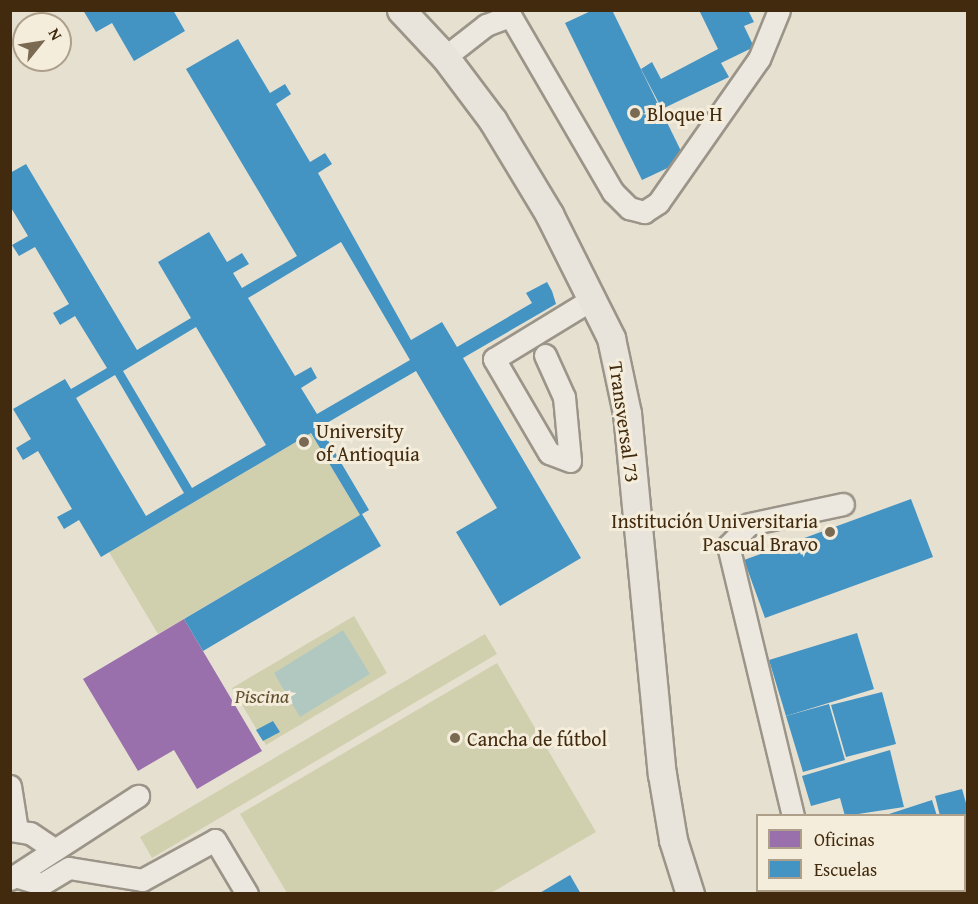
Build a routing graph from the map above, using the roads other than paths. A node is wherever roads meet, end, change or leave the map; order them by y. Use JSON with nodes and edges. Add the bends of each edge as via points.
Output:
{"nodes":[{"id":1,"x":401,"y":10,"type":"edge"},
{"id":2,"x":779,"y":10,"type":"edge"},
{"id":3,"x":508,"y":13,"type":"edge"},
{"id":4,"x":445,"y":57,"type":"junction"},
{"id":5,"x":594,"y":298,"type":"junction"},
{"id":6,"x":545,"y":355,"type":"dead end"},
{"id":7,"x":843,"y":504,"type":"dead end"},
{"id":8,"x":10,"y":786,"type":"edge"},
{"id":9,"x":138,"y":796,"type":"dead end"},
{"id":10,"x":793,"y":814,"type":"edge"},
{"id":11,"x":14,"y":830,"type":"edge"},
{"id":12,"x":55,"y":850,"type":"junction"},
{"id":13,"x":13,"y":878,"type":"edge"},
{"id":14,"x":146,"y":887,"type":"edge"},
{"id":15,"x":247,"y":894,"type":"edge"},
{"id":16,"x":690,"y":894,"type":"edge"}],
"edges":[{"from":1,"to":4,"type":"main road","name":"Transversal 73"},
{"from":2,"to":3,"type":"lane","via":[[759,59],[658,203],[644,212],[629,208],[613,192]]},
{"from":3,"to":4,"type":"lane"},
{"from":4,"to":5,"type":"main road","name":"Transversal 73","via":[[493,121]]},
{"from":5,"to":6,"type":"lane","via":[[494,359],[549,453],[570,461],[564,397]]},
{"from":5,"to":16,"type":"main road","name":"Transversal 73","via":[[611,338],[627,413],[662,774],[673,840]]},
{"from":7,"to":10,"type":"lane","via":[[749,524],[728,546]]},
{"from":8,"to":11,"type":"lane"},
{"from":9,"to":12,"type":"lane"},
{"from":11,"to":12,"type":"lane"},
{"from":12,"to":13,"type":"lane"},
{"from":13,"to":14,"type":"lane","via":[[42,884],[69,868]]},
{"from":14,"to":15,"type":"lane","via":[[215,840]]}]}
